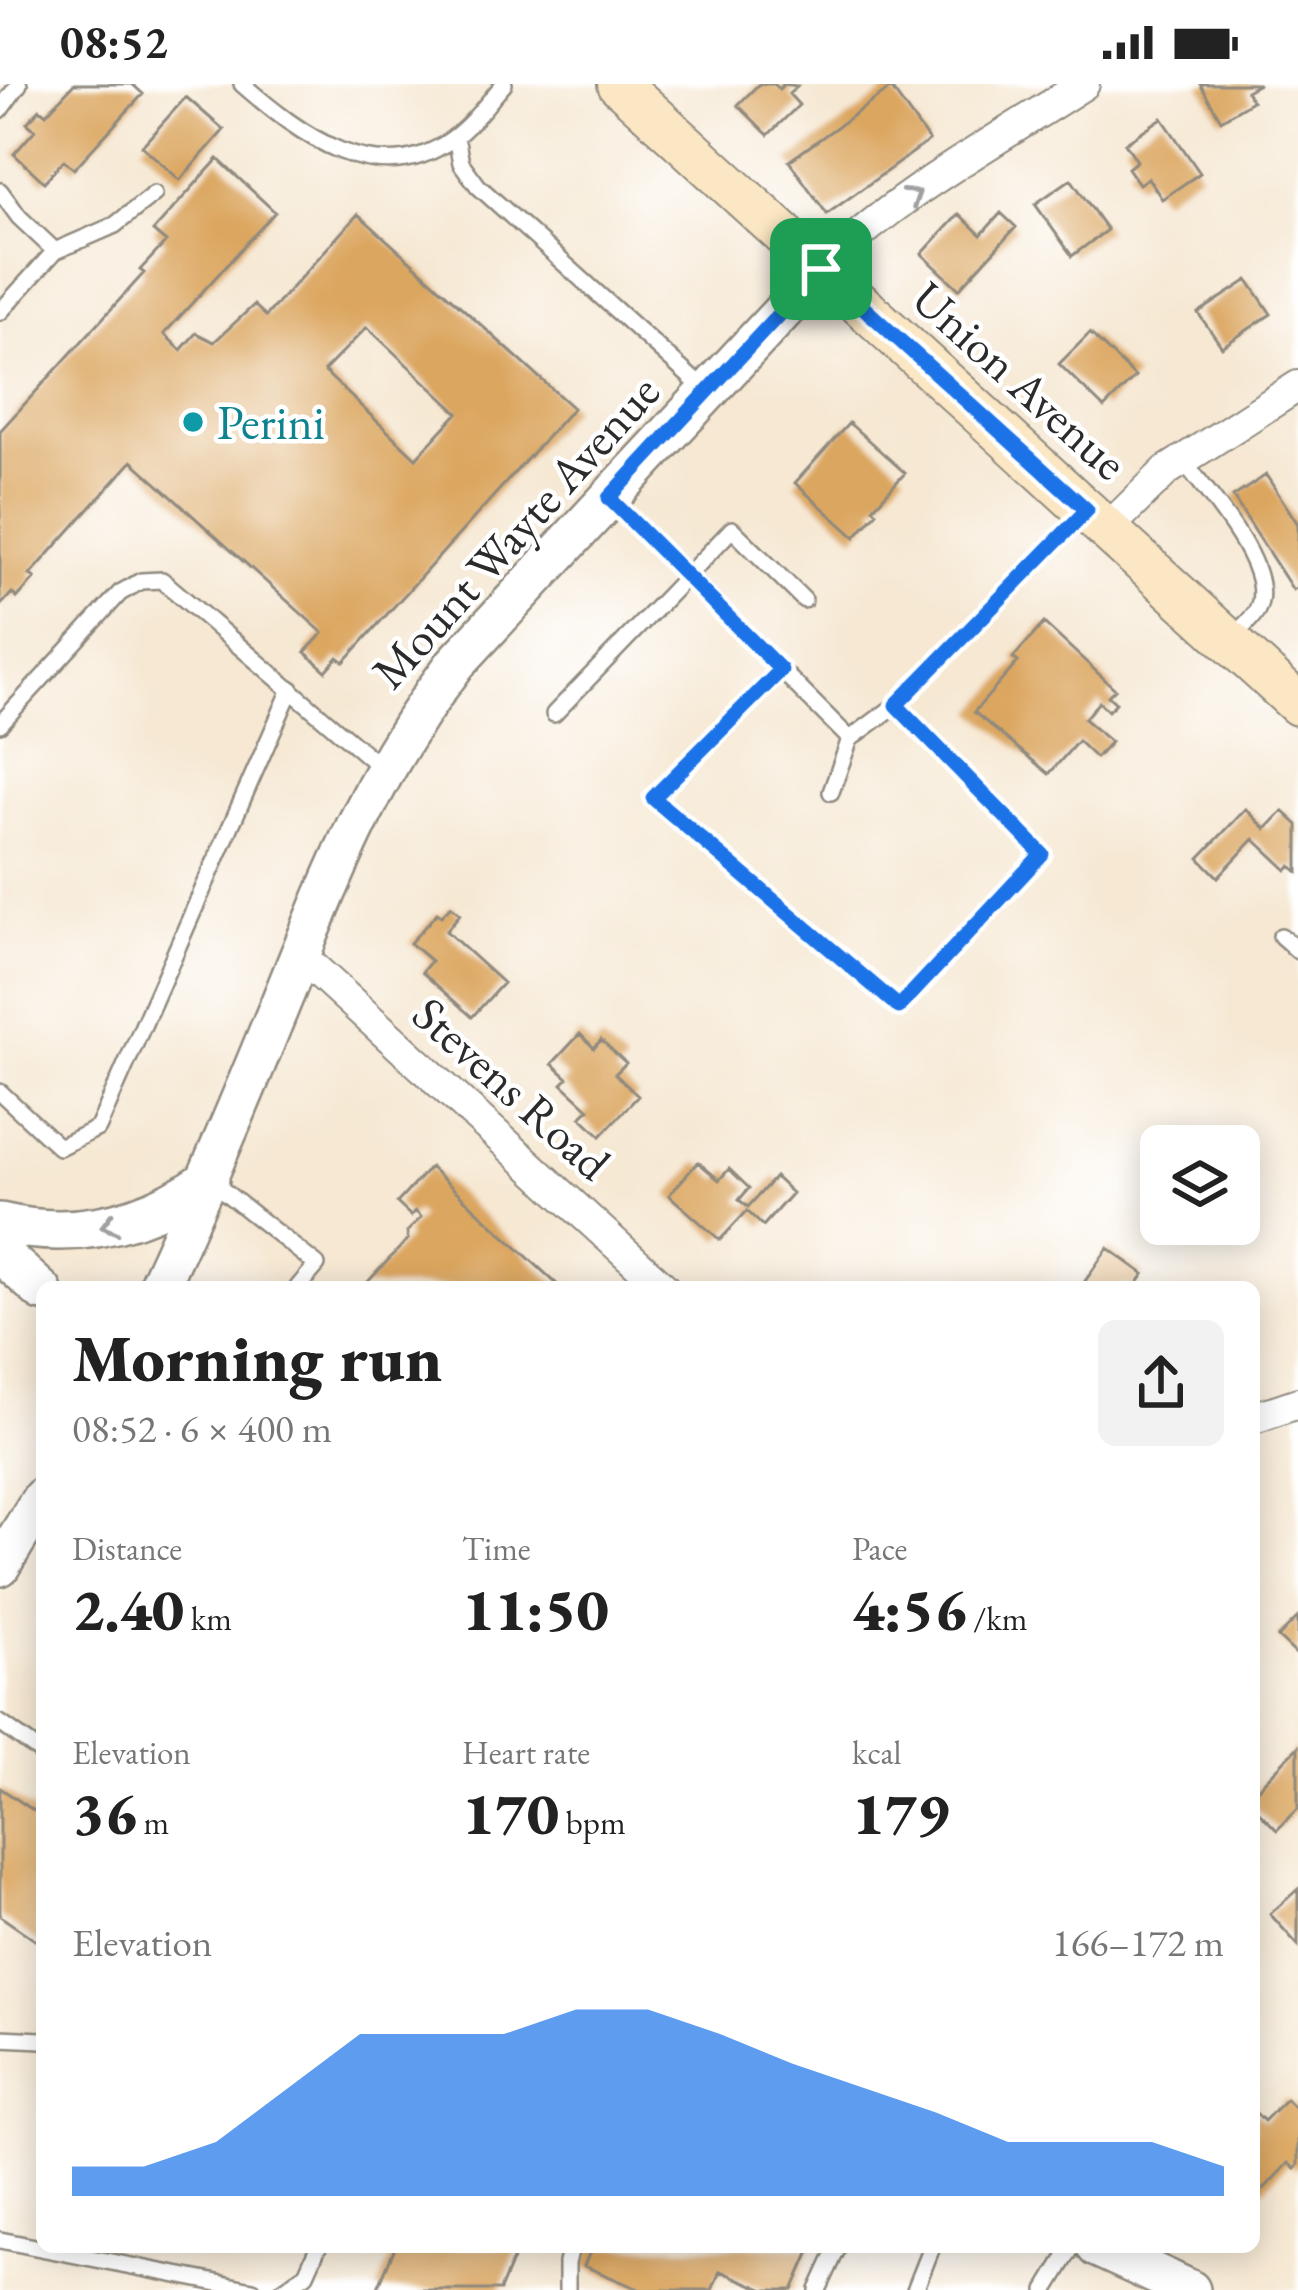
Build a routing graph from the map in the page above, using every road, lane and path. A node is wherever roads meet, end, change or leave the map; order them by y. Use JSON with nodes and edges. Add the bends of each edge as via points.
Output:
{"nodes":[{"id":1,"x":19,"y":84,"type":"edge"},
{"id":2,"x":242,"y":84,"type":"edge"},
{"id":3,"x":504,"y":84,"type":"edge"},
{"id":4,"x":1084,"y":84,"type":"edge"},
{"id":5,"x":631,"y":89,"type":"edge"},
{"id":6,"x":0,"y":110,"type":"edge"},
{"id":7,"x":456,"y":137,"type":"junction"},
{"id":8,"x":0,"y":191,"type":"edge"},
{"id":9,"x":154,"y":194,"type":"dead end"},
{"id":10,"x":55,"y":251,"type":"junction"},
{"id":11,"x":821,"y":269,"type":"junction"},
{"id":12,"x":0,"y":312,"type":"edge"},
{"id":13,"x":1298,"y":386,"type":"edge"},
{"id":14,"x":707,"y":392,"type":"junction"},
{"id":15,"x":1183,"y":460,"type":"junction"},
{"id":16,"x":609,"y":498,"type":"junction"},
{"id":17,"x":1097,"y":520,"type":"junction"},
{"id":18,"x":688,"y":575,"type":"junction"},
{"id":19,"x":804,"y":600,"type":"dead end"},
{"id":20,"x":1229,"y":640,"type":"junction"},
{"id":21,"x":781,"y":670,"type":"junction"},
{"id":22,"x":291,"y":689,"type":"junction"},
{"id":23,"x":1298,"y":704,"type":"edge"},
{"id":24,"x":896,"y":705,"type":"junction"},
{"id":25,"x":554,"y":714,"type":"dead end"},
{"id":26,"x":0,"y":724,"type":"edge"},
{"id":27,"x":850,"y":740,"type":"junction"},
{"id":28,"x":383,"y":769,"type":"junction"},
{"id":29,"x":831,"y":792,"type":"dead end"},
{"id":30,"x":1281,"y":935,"type":"dead end"},
{"id":31,"x":1298,"y":951,"type":"edge"},
{"id":32,"x":301,"y":955,"type":"junction"},
{"id":33,"x":0,"y":1092,"type":"edge"},
{"id":34,"x":209,"y":1179,"type":"junction"},
{"id":35,"x":0,"y":1222,"type":"edge"},
{"id":36,"x":0,"y":1253,"type":"edge"},
{"id":37,"x":161,"y":1281,"type":"edge"},
{"id":38,"x":303,"y":1281,"type":"edge"},
{"id":39,"x":656,"y":1281,"type":"edge"},
{"id":40,"x":36,"y":1286,"type":"edge"},
{"id":41,"x":1298,"y":1403,"type":"edge"},
{"id":42,"x":1260,"y":1416,"type":"edge"},
{"id":43,"x":36,"y":1508,"type":"edge"},
{"id":44,"x":0,"y":1566,"type":"edge"},
{"id":45,"x":0,"y":1724,"type":"edge"},
{"id":46,"x":36,"y":1749,"type":"edge"},
{"id":47,"x":0,"y":2038,"type":"edge"},
{"id":48,"x":36,"y":2040,"type":"edge"},
{"id":49,"x":0,"y":2240,"type":"edge"},
{"id":50,"x":36,"y":2247,"type":"edge"},
{"id":51,"x":66,"y":2253,"type":"edge"},
{"id":52,"x":315,"y":2253,"type":"edge"},
{"id":53,"x":570,"y":2253,"type":"edge"},
{"id":54,"x":835,"y":2253,"type":"edge"},
{"id":55,"x":930,"y":2253,"type":"edge"},
{"id":56,"x":1068,"y":2253,"type":"edge"},
{"id":57,"x":1110,"y":2253,"type":"edge"},
{"id":58,"x":253,"y":2290,"type":"edge"},
{"id":59,"x":284,"y":2290,"type":"edge"},
{"id":60,"x":567,"y":2290,"type":"edge"},
{"id":61,"x":818,"y":2290,"type":"edge"},
{"id":62,"x":915,"y":2290,"type":"edge"},
{"id":63,"x":1046,"y":2290,"type":"edge"},
{"id":64,"x":1190,"y":2290,"type":"edge"}],
"edges":[{"from":1,"to":6,"type":"lane"},
{"from":2,"to":7,"type":"lane","via":[[327,148],[363,158],[430,153]]},
{"from":3,"to":7,"type":"lane"},
{"from":11,"to":4,"type":"street","one_way":true,"via":[[885,214]]},
{"from":5,"to":11,"type":"main road","name":"Union Avenue"},
{"from":7,"to":14,"type":"lane","via":[[461,163],[478,186]]},
{"from":8,"to":10,"type":"lane"},
{"from":9,"to":10,"type":"lane","via":[[115,225]]},
{"from":10,"to":12,"type":"lane"},
{"from":11,"to":14,"type":"street","name":"Mount Wayte Avenue"},
{"from":11,"to":17,"type":"main road","name":"Union Avenue"},
{"from":13,"to":15,"type":"street"},
{"from":14,"to":16,"type":"street","name":"Mount Wayte Avenue"},
{"from":15,"to":17,"type":"street"},
{"from":15,"to":20,"type":"lane","via":[[1248,549],[1262,590],[1257,611]]},
{"from":16,"to":18,"type":"lane"},
{"from":16,"to":28,"type":"street","name":"Mount Wayte Avenue","via":[[456,662]]},
{"from":17,"to":20,"type":"main road","name":"Union Avenue"},
{"from":17,"to":24,"type":"lane"},
{"from":18,"to":19,"type":"lane","via":[[732,530]]},
{"from":18,"to":21,"type":"lane"},
{"from":18,"to":25,"type":"lane"},
{"from":20,"to":23,"type":"main road","name":"Union Avenue"},
{"from":21,"to":24,"type":"lane","via":[[653,798],[899,1007],[1042,854]]},
{"from":21,"to":27,"type":"lane"},
{"from":22,"to":26,"type":"lane","via":[[180,592],[162,580],[141,581],[120,593]]},
{"from":22,"to":28,"type":"lane"},
{"from":22,"to":33,"type":"lane","via":[[98,1128],[59,1147]]},
{"from":24,"to":27,"type":"lane"},
{"from":27,"to":29,"type":"lane"},
{"from":28,"to":32,"type":"street","name":"Mount Wayte Avenue"},
{"from":30,"to":31,"type":"lane"},
{"from":32,"to":34,"type":"street","name":"Mount Wayte Avenue"},
{"from":32,"to":39,"type":"street","name":"Stevens Road"},
{"from":34,"to":35,"type":"street","one_way":true,"via":[[149,1213],[94,1230]]},
{"from":34,"to":37,"type":"street","name":"Mount Wayte Avenue"},
{"from":34,"to":38,"type":"lane","via":[[316,1265]]},
{"from":36,"to":40,"type":"street"},
{"from":41,"to":42,"type":"street"},
{"from":43,"to":44,"type":"street"},
{"from":45,"to":46,"type":"lane"},
{"from":47,"to":48,"type":"lane"},
{"from":49,"to":50,"type":"lane"},
{"from":51,"to":58,"type":"lane"},
{"from":52,"to":59,"type":"lane","via":[[306,2274]]},
{"from":53,"to":60,"type":"lane"},
{"from":54,"to":61,"type":"lane"},
{"from":55,"to":62,"type":"lane"},
{"from":56,"to":63,"type":"lane"},
{"from":57,"to":64,"type":"street"}]}
